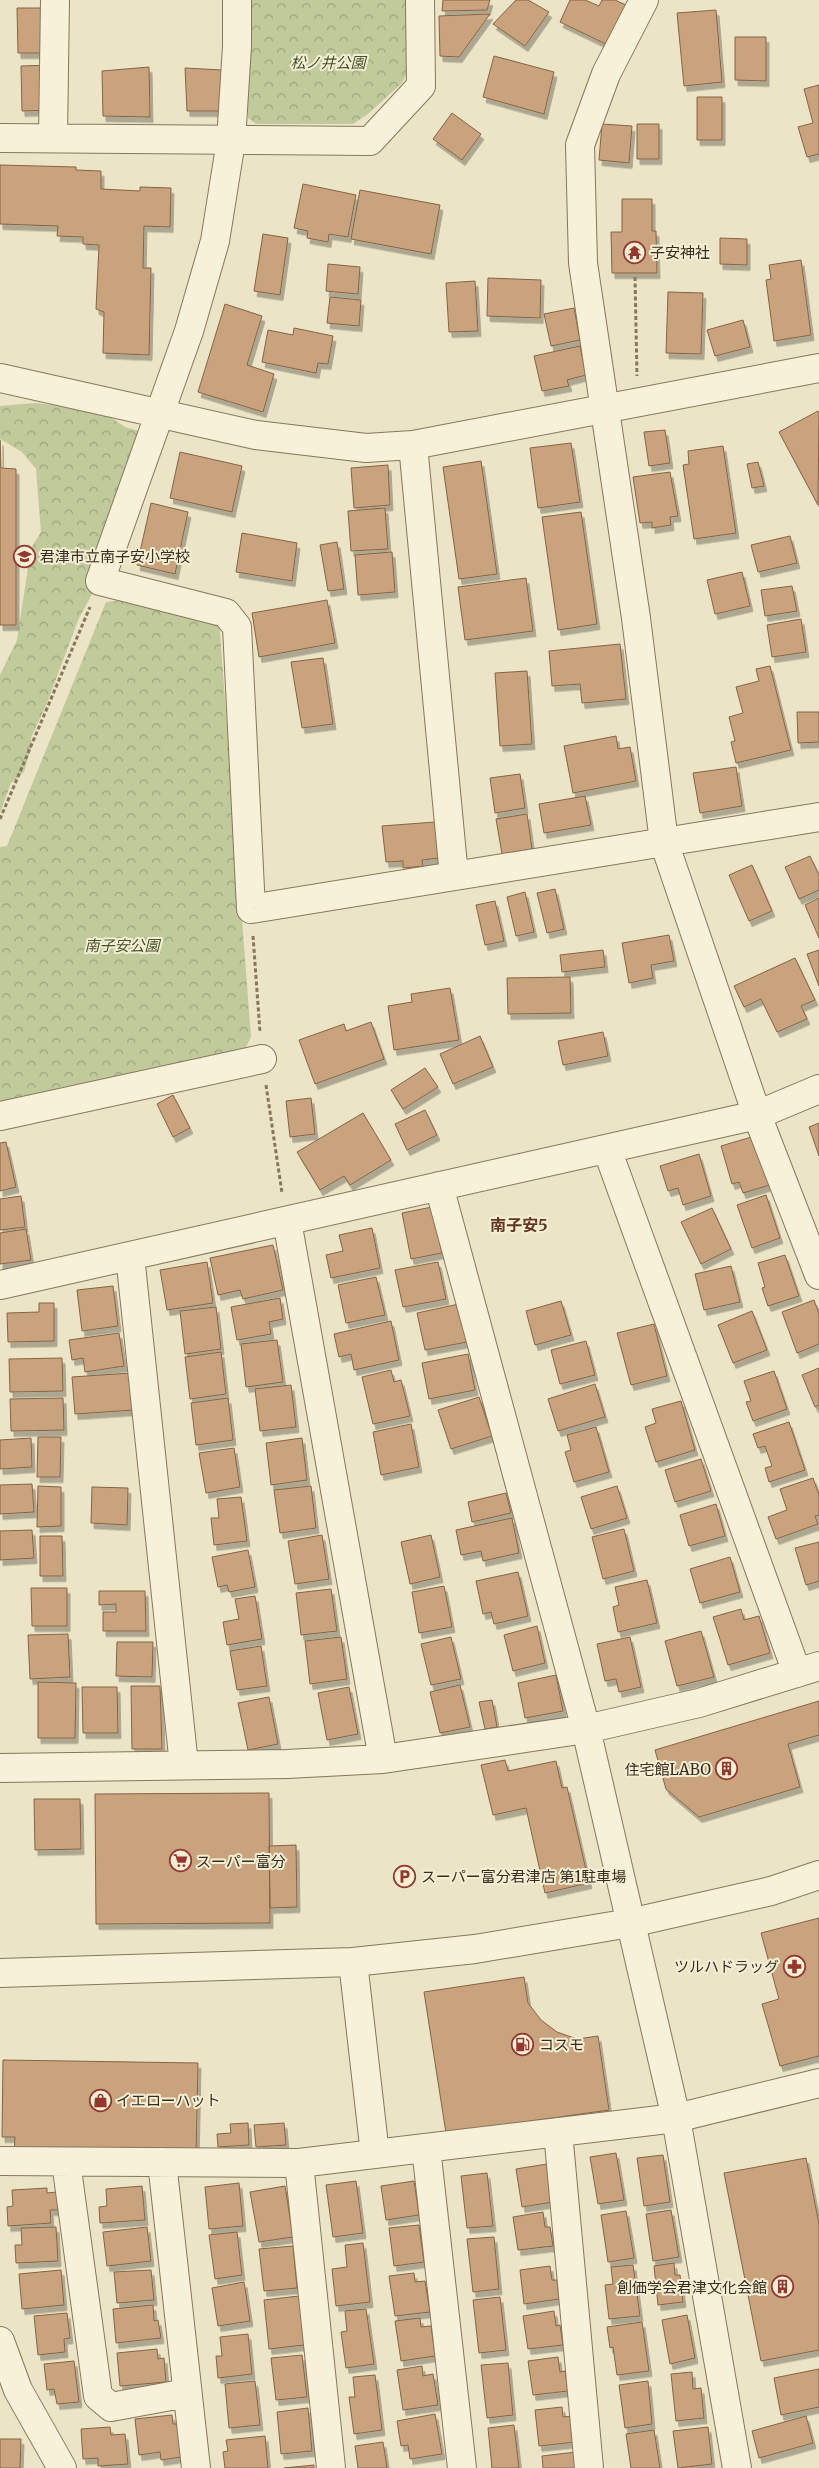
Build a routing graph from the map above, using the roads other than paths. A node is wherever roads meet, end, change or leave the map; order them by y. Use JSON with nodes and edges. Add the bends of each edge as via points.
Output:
{"nodes":[{"id":1,"x":55,"y":0,"type":"edge"},
{"id":2,"x":237,"y":0,"type":"edge"},
{"id":3,"x":420,"y":0,"type":"edge"},
{"id":4,"x":644,"y":0,"type":"edge"},
{"id":5,"x":0,"y":138,"type":"edge"},
{"id":6,"x":53,"y":138,"type":"junction"},
{"id":7,"x":231,"y":141,"type":"junction"},
{"id":8,"x":819,"y":368,"type":"edge"},
{"id":9,"x":0,"y":378,"type":"edge"},
{"id":10,"x":605,"y":409,"type":"junction"},
{"id":11,"x":159,"y":413,"type":"junction"},
{"id":12,"x":413,"y":445,"type":"junction"},
{"id":13,"x":819,"y":817,"type":"edge"},
{"id":14,"x":664,"y":842,"type":"junction"},
{"id":15,"x":454,"y":876,"type":"junction"},
{"id":16,"x":262,"y":1059,"type":"dead end"},
{"id":17,"x":819,"y":1089,"type":"edge"},
{"id":18,"x":0,"y":1116,"type":"edge"},
{"id":19,"x":757,"y":1116,"type":"junction"},
{"id":20,"x":607,"y":1149,"type":"junction"},
{"id":21,"x":439,"y":1186,"type":"junction"},
{"id":22,"x":287,"y":1221,"type":"junction"},
{"id":23,"x":130,"y":1256,"type":"junction"},
{"id":24,"x":819,"y":1275,"type":"edge"},
{"id":25,"x":0,"y":1285,"type":"edge"},
{"id":26,"x":808,"y":1669,"type":"edge"},
{"id":27,"x":586,"y":1729,"type":"junction"},
{"id":28,"x":383,"y":1759,"type":"junction"},
{"id":29,"x":184,"y":1765,"type":"junction"},
{"id":30,"x":0,"y":1768,"type":"edge"},
{"id":31,"x":819,"y":1875,"type":"edge"},
{"id":32,"x":630,"y":1923,"type":"junction"},
{"id":33,"x":353,"y":1962,"type":"junction"},
{"id":34,"x":0,"y":1973,"type":"edge"},
{"id":35,"x":819,"y":2083,"type":"edge"},
{"id":36,"x":676,"y":2118,"type":"junction"},
{"id":37,"x":558,"y":2132,"type":"junction"},
{"id":38,"x":426,"y":2148,"type":"junction"},
{"id":39,"x":375,"y":2154,"type":"junction"},
{"id":40,"x":0,"y":2162,"type":"edge"},
{"id":41,"x":66,"y":2162,"type":"junction"},
{"id":42,"x":162,"y":2162,"type":"junction"},
{"id":43,"x":299,"y":2163,"type":"junction"},
{"id":44,"x":0,"y":2341,"type":"edge"},
{"id":45,"x":188,"y":2393,"type":"junction"},
{"id":46,"x":13,"y":2403,"type":"edge"},
{"id":47,"x":62,"y":2468,"type":"edge"},
{"id":48,"x":196,"y":2468,"type":"edge"},
{"id":49,"x":331,"y":2468,"type":"edge"},
{"id":50,"x":462,"y":2468,"type":"edge"},
{"id":51,"x":589,"y":2468,"type":"edge"},
{"id":52,"x":737,"y":2468,"type":"edge"}],
"edges":[{"from":1,"to":6,"type":"street"},
{"from":2,"to":7,"type":"street","via":[[238,46]]},
{"from":3,"to":7,"type":"street","via":[[421,86],[370,140]]},
{"from":4,"to":10,"type":"street","via":[[606,74],[580,145],[583,263]]},
{"from":5,"to":6,"type":"street"},
{"from":6,"to":7,"type":"street"},
{"from":7,"to":11,"type":"street","via":[[215,241],[189,331]]},
{"from":8,"to":10,"type":"street"},
{"from":9,"to":11,"type":"street"},
{"from":10,"to":12,"type":"street"},
{"from":10,"to":14,"type":"street"},
{"from":11,"to":12,"type":"street","via":[[256,435],[309,442],[366,448]]},
{"from":11,"to":15,"type":"street","via":[[100,580],[226,613],[237,627],[251,909]]},
{"from":12,"to":15,"type":"street"},
{"from":13,"to":14,"type":"street"},
{"from":14,"to":15,"type":"street"},
{"from":14,"to":19,"type":"street"},
{"from":16,"to":18,"type":"street"},
{"from":17,"to":19,"type":"street"},
{"from":19,"to":20,"type":"street"},
{"from":19,"to":24,"type":"street"},
{"from":20,"to":21,"type":"street"},
{"from":20,"to":26,"type":"street"},
{"from":21,"to":22,"type":"street"},
{"from":21,"to":27,"type":"street"},
{"from":22,"to":23,"type":"street"},
{"from":22,"to":28,"type":"street"},
{"from":23,"to":25,"type":"street"},
{"from":23,"to":29,"type":"street"},
{"from":26,"to":27,"type":"street","via":[[699,1703]]},
{"from":27,"to":28,"type":"street"},
{"from":27,"to":32,"type":"street"},
{"from":28,"to":29,"type":"street"},
{"from":29,"to":30,"type":"street"},
{"from":31,"to":32,"type":"street","via":[[771,1891]]},
{"from":32,"to":33,"type":"street","via":[[475,1949]]},
{"from":32,"to":36,"type":"street"},
{"from":33,"to":34,"type":"street"},
{"from":33,"to":39,"type":"street"},
{"from":35,"to":36,"type":"street"},
{"from":36,"to":37,"type":"street"},
{"from":36,"to":52,"type":"street"},
{"from":37,"to":38,"type":"street"},
{"from":37,"to":51,"type":"street"},
{"from":38,"to":39,"type":"street"},
{"from":38,"to":50,"type":"street"},
{"from":39,"to":43,"type":"street"},
{"from":40,"to":41,"type":"street"},
{"from":41,"to":42,"type":"street"},
{"from":41,"to":45,"type":"street","via":[[98,2396],[111,2406]]},
{"from":42,"to":43,"type":"street"},
{"from":42,"to":45,"type":"street"},
{"from":43,"to":49,"type":"street"},
{"from":44,"to":46,"type":"street","via":[[18,2390]]},
{"from":45,"to":48,"type":"street"},
{"from":46,"to":47,"type":"street"}]}
